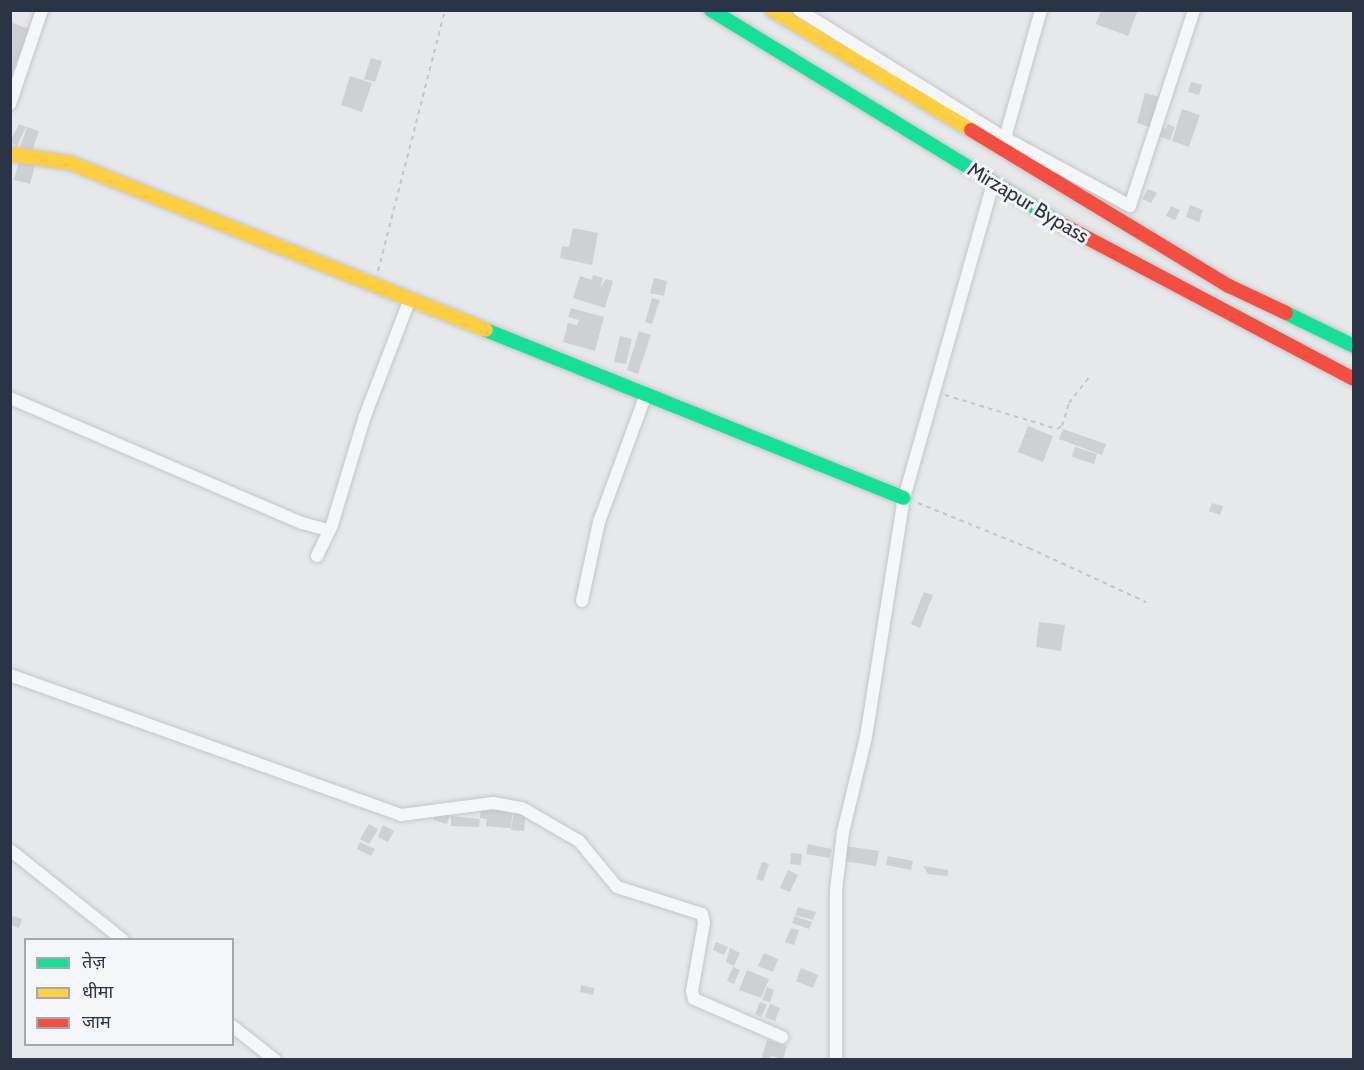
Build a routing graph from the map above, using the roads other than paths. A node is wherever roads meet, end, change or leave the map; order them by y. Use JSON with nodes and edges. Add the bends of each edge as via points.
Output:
{"nodes":[{"id":1,"x":42,"y":10,"type":"edge"},
{"id":2,"x":711,"y":10,"type":"edge"},
{"id":3,"x":772,"y":10,"type":"edge"},
{"id":4,"x":799,"y":10,"type":"edge"},
{"id":5,"x":1041,"y":10,"type":"edge"},
{"id":6,"x":1194,"y":10,"type":"edge"},
{"id":7,"x":10,"y":104,"type":"edge"},
{"id":8,"x":1005,"y":138,"type":"junction"},
{"id":9,"x":10,"y":154,"type":"edge"},
{"id":10,"x":993,"y":183,"type":"junction"},
{"id":11,"x":410,"y":299,"type":"junction"},
{"id":12,"x":1353,"y":346,"type":"edge"},
{"id":13,"x":1353,"y":379,"type":"edge"},
{"id":14,"x":646,"y":394,"type":"junction"},
{"id":15,"x":10,"y":398,"type":"edge"},
{"id":16,"x":904,"y":498,"type":"junction"},
{"id":17,"x":329,"y":530,"type":"junction"},
{"id":18,"x":317,"y":556,"type":"dead end"},
{"id":19,"x":582,"y":601,"type":"dead end"},
{"id":20,"x":10,"y":675,"type":"edge"},
{"id":21,"x":10,"y":850,"type":"edge"},
{"id":22,"x":122,"y":938,"type":"edge"},
{"id":23,"x":234,"y":1028,"type":"edge"},
{"id":24,"x":782,"y":1037,"type":"dead end"},
{"id":25,"x":275,"y":1059,"type":"edge"},
{"id":26,"x":836,"y":1059,"type":"edge"}],
"edges":[{"from":1,"to":7,"type":"street"},
{"from":2,"to":10,"type":"main road","name":"Mirzapur Bypass"},
{"from":3,"to":12,"type":"main road","via":[[1229,286]]},
{"from":4,"to":8,"type":"street"},
{"from":5,"to":8,"type":"street"},
{"from":6,"to":8,"type":"street","via":[[1130,206]]},
{"from":9,"to":11,"type":"main road","via":[[71,163]]},
{"from":10,"to":13,"type":"main road","name":"Mirzapur Bypass","via":[[1083,237]]},
{"from":10,"to":16,"type":"street"},
{"from":11,"to":14,"type":"main road"},
{"from":11,"to":17,"type":"street","via":[[365,416]]},
{"from":14,"to":16,"type":"main road"},
{"from":14,"to":19,"type":"street","via":[[599,522]]},
{"from":15,"to":17,"type":"street","via":[[302,523]]},
{"from":16,"to":26,"type":"street","via":[[866,737],[838,858]]},
{"from":17,"to":18,"type":"street"},
{"from":20,"to":24,"type":"street","via":[[401,815],[493,803],[522,808],[579,841],[617,886],[702,914],[694,999]]},
{"from":21,"to":22,"type":"street"},
{"from":23,"to":25,"type":"street"}]}
